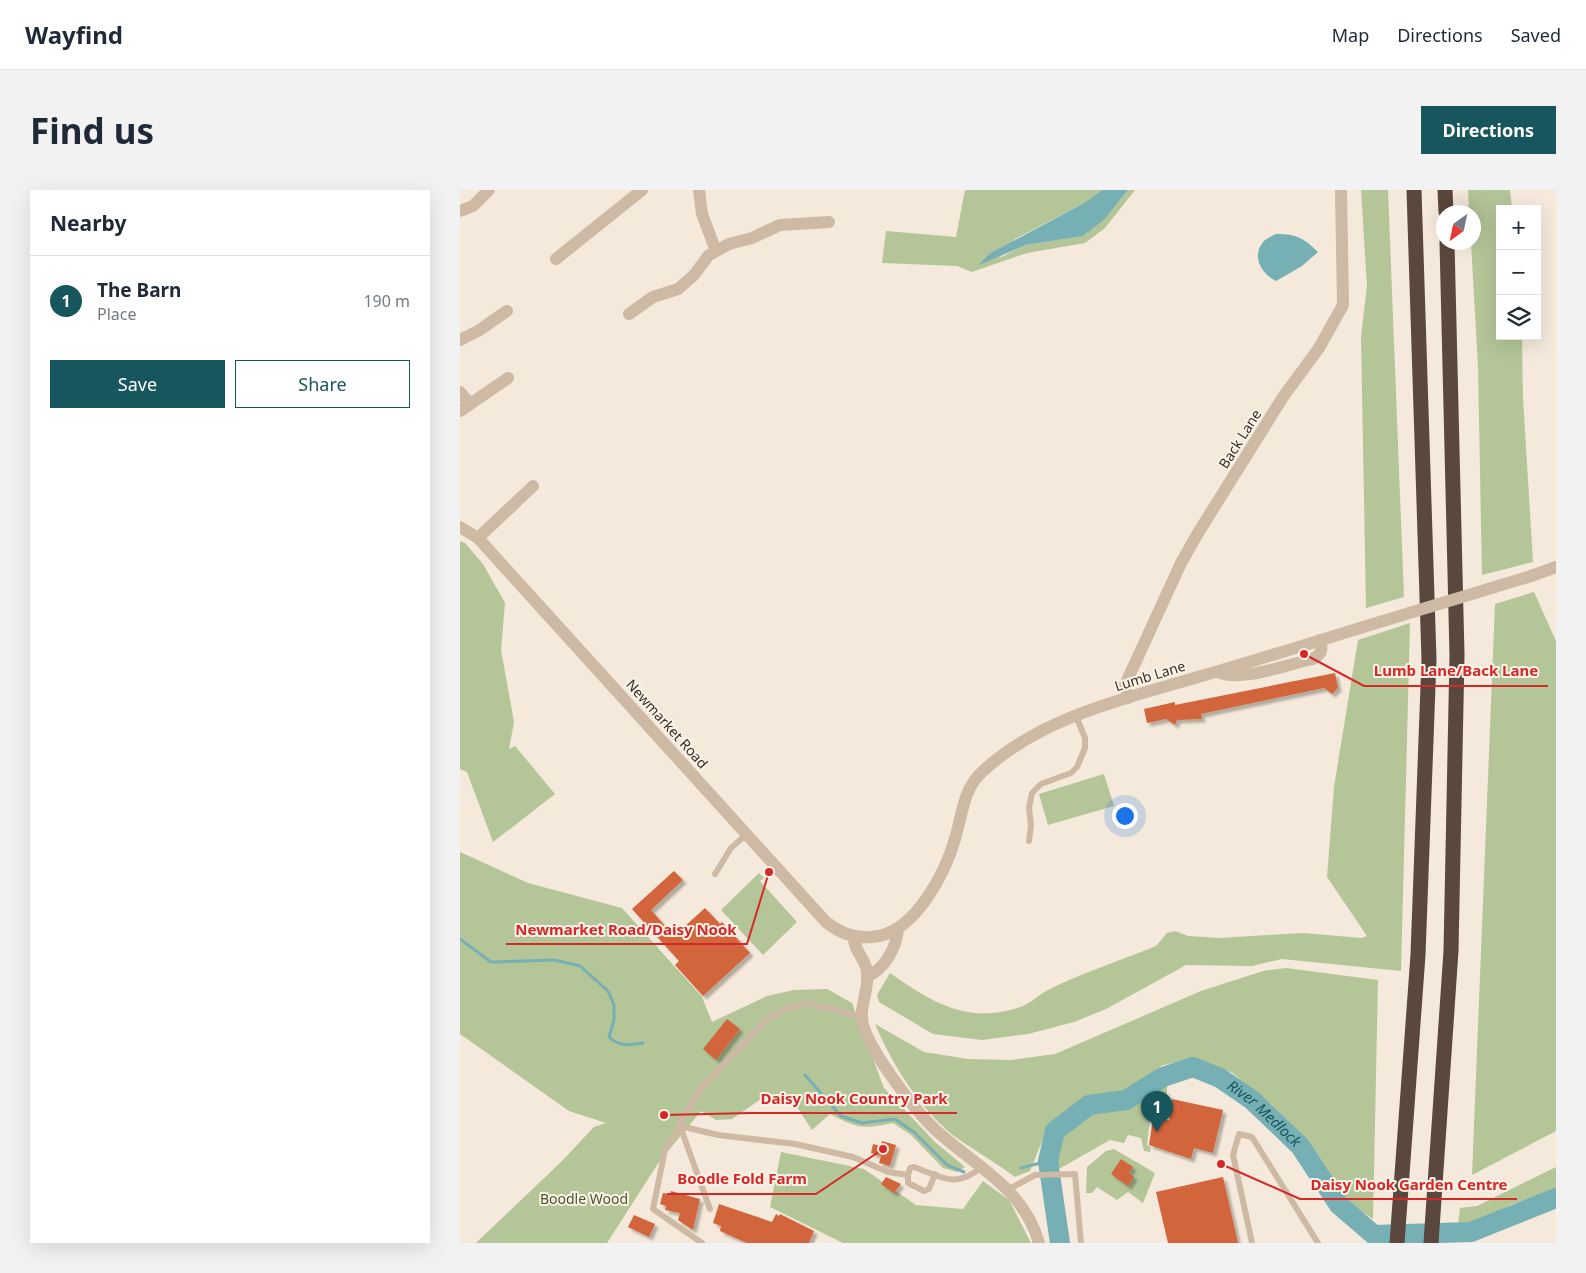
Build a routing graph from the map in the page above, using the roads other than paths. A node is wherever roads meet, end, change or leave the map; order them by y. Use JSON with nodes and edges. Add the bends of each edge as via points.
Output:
{"nodes":[{"id":1,"x":489,"y":190,"type":"edge"},
{"id":2,"x":642,"y":190,"type":"edge"},
{"id":3,"x":1341,"y":190,"type":"edge"},
{"id":4,"x":1414,"y":190,"type":"edge"},
{"id":5,"x":1445,"y":190,"type":"edge"},
{"id":6,"x":704,"y":191,"type":"edge"},
{"id":7,"x":1446,"y":205,"type":"edge"},
{"id":8,"x":460,"y":211,"type":"edge"},
{"id":9,"x":829,"y":222,"type":"dead end"},
{"id":10,"x":1447,"y":250,"type":"edge"},
{"id":11,"x":716,"y":251,"type":"junction"},
{"id":12,"x":556,"y":259,"type":"dead end"},
{"id":13,"x":507,"y":311,"type":"dead end"},
{"id":14,"x":629,"y":314,"type":"dead end"},
{"id":15,"x":460,"y":340,"type":"edge"},
{"id":16,"x":508,"y":378,"type":"dead end"},
{"id":17,"x":460,"y":392,"type":"edge"},
{"id":18,"x":465,"y":407,"type":"edge"},
{"id":19,"x":533,"y":486,"type":"dead end"},
{"id":20,"x":460,"y":527,"type":"edge"},
{"id":21,"x":478,"y":538,"type":"junction"},
{"id":22,"x":1556,"y":567,"type":"edge"},
{"id":23,"x":1128,"y":698,"type":"junction"},
{"id":24,"x":1076,"y":716,"type":"junction"},
{"id":25,"x":747,"y":834,"type":"junction"},
{"id":26,"x":1029,"y":841,"type":"dead end"},
{"id":27,"x":715,"y":874,"type":"dead end"},
{"id":28,"x":898,"y":929,"type":"junction"},
{"id":29,"x":854,"y":936,"type":"junction"},
{"id":30,"x":867,"y":976,"type":"junction"},
{"id":31,"x":862,"y":1017,"type":"junction"},
{"id":32,"x":680,"y":1126,"type":"junction"},
{"id":33,"x":981,"y":1167,"type":"junction"},
{"id":34,"x":935,"y":1174,"type":"junction"},
{"id":35,"x":908,"y":1175,"type":"junction"},
{"id":36,"x":1009,"y":1189,"type":"junction"},
{"id":37,"x":710,"y":1209,"type":"dead end"},
{"id":38,"x":702,"y":1243,"type":"edge"},
{"id":39,"x":1039,"y":1243,"type":"edge"},
{"id":40,"x":1081,"y":1243,"type":"edge"},
{"id":41,"x":1252,"y":1243,"type":"edge"},
{"id":42,"x":1318,"y":1243,"type":"edge"},
{"id":43,"x":1397,"y":1243,"type":"edge"},
{"id":44,"x":1431,"y":1243,"type":"edge"}],
"edges":[{"from":1,"to":8,"type":"street","via":[[473,206]]},
{"from":2,"to":12,"type":"street"},
{"from":3,"to":23,"type":"street","name":"Back Lane","via":[[1343,305],[1181,563],[1125,685]]},
{"from":4,"to":43,"type":"highway","via":[[1429,659],[1418,956]]},
{"from":5,"to":7,"type":"highway"},
{"from":6,"to":11,"type":"street","via":[[702,214]]},
{"from":9,"to":11,"type":"street","via":[[780,225]]},
{"from":10,"to":44,"type":"highway","via":[[1457,655],[1451,951]]},
{"from":11,"to":14,"type":"street","via":[[678,290],[653,297]]},
{"from":13,"to":15,"type":"street"},
{"from":16,"to":18,"type":"street"},
{"from":17,"to":18,"type":"street"},
{"from":19,"to":21,"type":"street"},
{"from":20,"to":21,"type":"street","name":"Newmarket Road"},
{"from":21,"to":25,"type":"street","name":"Newmarket Road"},
{"from":22,"to":23,"type":"street","name":"Lumb Lane","bridge":true},
{"from":23,"to":24,"type":"street","name":"Lumb Lane"},
{"from":24,"to":26,"type":"lane","via":[[1085,738],[1085,748],[1070,773],[1041,784],[1032,793],[1028,808]]},
{"from":24,"to":28,"type":"street","name":"Lumb Lane","via":[[1030,736],[975,779],[940,874],[912,919]]},
{"from":25,"to":27,"type":"lane","via":[[731,848]]},
{"from":25,"to":29,"type":"street","name":"Newmarket Road","via":[[826,922]]},
{"from":28,"to":29,"type":"street","name":"Lumb Lane","via":[[876,936]]},
{"from":28,"to":30,"type":"street","via":[[890,954],[874,974]]},
{"from":29,"to":30,"type":"street"},
{"from":30,"to":31,"type":"street"},
{"from":31,"to":32,"type":"lane","via":[[807,1003],[779,1012],[767,1020],[706,1084],[681,1119]]},
{"from":31,"to":33,"type":"street","via":[[868,1038],[920,1114]]},
{"from":32,"to":35,"type":"lane","via":[[718,1135],[795,1144],[853,1157],[888,1172]]},
{"from":32,"to":37,"type":"lane"},
{"from":32,"to":38,"type":"lane","via":[[666,1150],[653,1209]]},
{"from":33,"to":34,"type":"lane","via":[[967,1179]]},
{"from":33,"to":36,"type":"street"},
{"from":34,"to":35,"type":"lane","via":[[912,1167]]},
{"from":34,"to":35,"type":"lane","via":[[929,1189],[924,1191],[908,1183]]},
{"from":36,"to":39,"type":"street","via":[[1027,1215]]},
{"from":36,"to":40,"type":"lane","via":[[1035,1175],[1075,1174]]},
{"from":41,"to":42,"type":"lane","via":[[1232,1155],[1239,1134],[1252,1137]]}]}
